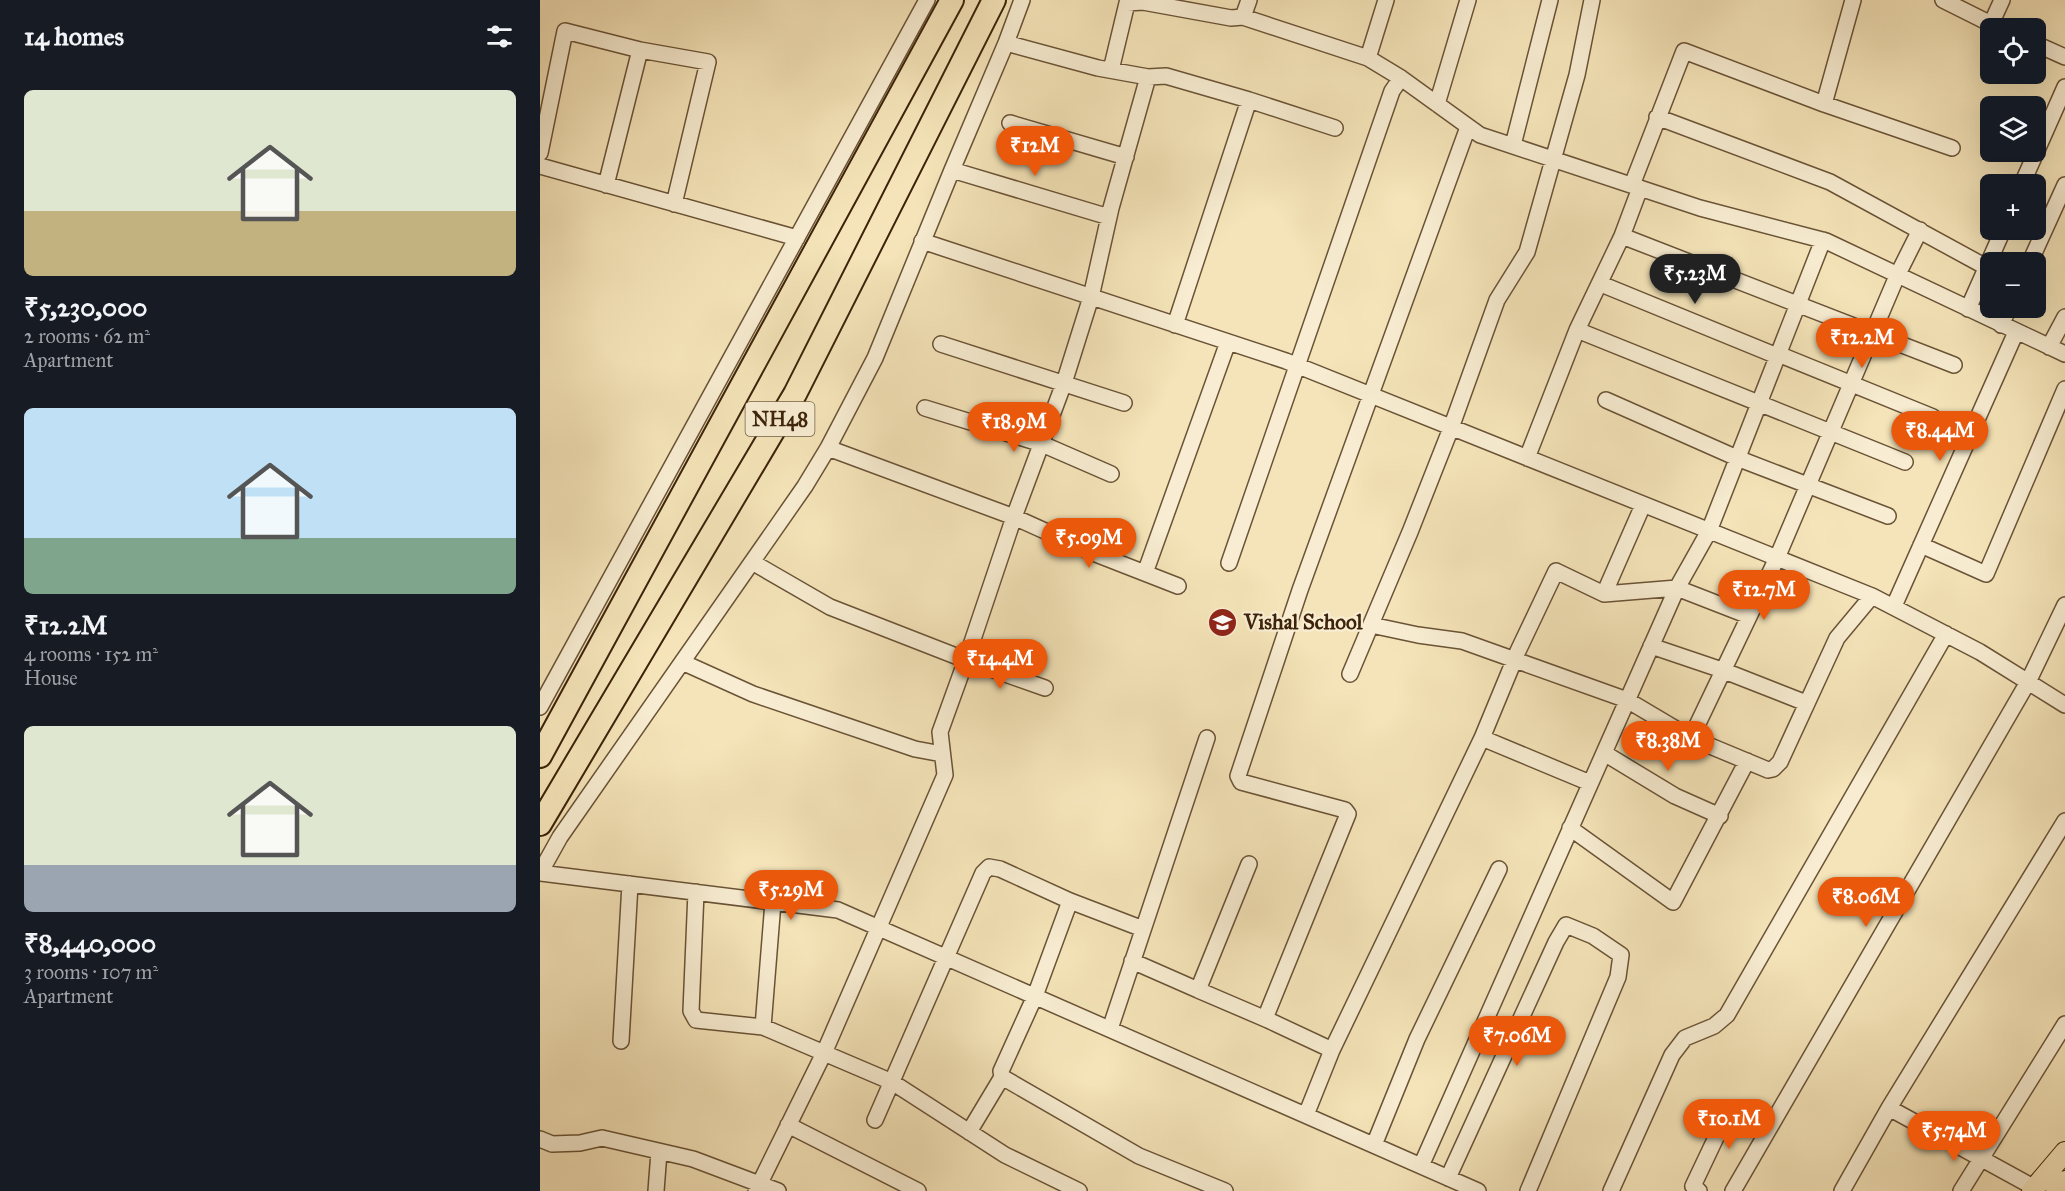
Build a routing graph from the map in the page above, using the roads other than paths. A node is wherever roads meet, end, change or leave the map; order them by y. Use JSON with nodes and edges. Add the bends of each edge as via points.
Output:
{"nodes":[{"id":1,"x":927,"y":0,"type":"edge"},
{"id":2,"x":952,"y":0,"type":"edge"},
{"id":3,"x":994,"y":0,"type":"edge"},
{"id":4,"x":1022,"y":0,"type":"edge"},
{"id":5,"x":1249,"y":0,"type":"edge"},
{"id":6,"x":1386,"y":0,"type":"edge"},
{"id":7,"x":1468,"y":0,"type":"edge"},
{"id":8,"x":1550,"y":0,"type":"edge"},
{"id":9,"x":1592,"y":0,"type":"edge"},
{"id":10,"x":1853,"y":0,"type":"edge"},
{"id":11,"x":1943,"y":0,"type":"edge"},
{"id":12,"x":2002,"y":0,"type":"edge"},
{"id":13,"x":1243,"y":17,"type":"junction"},
{"id":14,"x":1980,"y":18,"type":"edge"},
{"id":15,"x":1998,"y":18,"type":"edge"},
{"id":16,"x":1006,"y":43,"type":"junction"},
{"id":17,"x":2046,"y":48,"type":"edge"},
{"id":18,"x":640,"y":50,"type":"junction"},
{"id":19,"x":2065,"y":57,"type":"edge"},
{"id":20,"x":1368,"y":58,"type":"junction"},
{"id":21,"x":1111,"y":70,"type":"junction"},
{"id":22,"x":1148,"y":77,"type":"junction"},
{"id":23,"x":1401,"y":78,"type":"junction"},
{"id":24,"x":2065,"y":87,"type":"edge"},
{"id":25,"x":1250,"y":100,"type":"junction"},
{"id":26,"x":1437,"y":104,"type":"junction"},
{"id":27,"x":1824,"y":104,"type":"junction"},
{"id":28,"x":1657,"y":117,"type":"junction"},
{"id":29,"x":1010,"y":123,"type":"dead end"},
{"id":30,"x":1468,"y":127,"type":"junction"},
{"id":31,"x":1335,"y":128,"type":"dead end"},
{"id":32,"x":1513,"y":145,"type":"junction"},
{"id":33,"x":1952,"y":148,"type":"dead end"},
{"id":34,"x":540,"y":153,"type":"edge"},
{"id":35,"x":1126,"y":157,"type":"junction"},
{"id":36,"x":1553,"y":158,"type":"junction"},
{"id":37,"x":540,"y":166,"type":"edge"},
{"id":38,"x":952,"y":170,"type":"junction"},
{"id":39,"x":2026,"y":174,"type":"edge"},
{"id":40,"x":606,"y":185,"type":"junction"},
{"id":41,"x":2065,"y":185,"type":"edge"},
{"id":42,"x":1636,"y":187,"type":"junction"},
{"id":43,"x":674,"y":204,"type":"junction"},
{"id":44,"x":1109,"y":217,"type":"junction"},
{"id":45,"x":1920,"y":230,"type":"junction"},
{"id":46,"x":1622,"y":236,"type":"junction"},
{"id":47,"x":797,"y":238,"type":"junction"},
{"id":48,"x":1823,"y":240,"type":"junction"},
{"id":49,"x":922,"y":242,"type":"junction"},
{"id":50,"x":2035,"y":252,"type":"edge"},
{"id":51,"x":1980,"y":264,"type":"edge"},
{"id":52,"x":1898,"y":276,"type":"junction"},
{"id":53,"x":1980,"y":281,"type":"edge"},
{"id":54,"x":1601,"y":284,"type":"junction"},
{"id":55,"x":1091,"y":297,"type":"junction"},
{"id":56,"x":1798,"y":304,"type":"junction"},
{"id":57,"x":1968,"y":309,"type":"junction"},
{"id":58,"x":2065,"y":317,"type":"edge"},
{"id":59,"x":2004,"y":318,"type":"edge"},
{"id":60,"x":1175,"y":325,"type":"junction"},
{"id":61,"x":2001,"y":325,"type":"junction"},
{"id":62,"x":1577,"y":330,"type":"junction"},
{"id":63,"x":2016,"y":332,"type":"junction"},
{"id":64,"x":1872,"y":335,"type":"junction"},
{"id":65,"x":1228,"y":342,"type":"junction"},
{"id":66,"x":941,"y":344,"type":"dead end"},
{"id":67,"x":2049,"y":347,"type":"junction"},
{"id":68,"x":2065,"y":354,"type":"edge"},
{"id":69,"x":1778,"y":355,"type":"junction"},
{"id":70,"x":1954,"y":365,"type":"dead end"},
{"id":71,"x":1298,"y":366,"type":"junction"},
{"id":72,"x":1064,"y":383,"type":"junction"},
{"id":73,"x":1852,"y":383,"type":"junction"},
{"id":74,"x":2065,"y":389,"type":"edge"},
{"id":75,"x":1372,"y":396,"type":"junction"},
{"id":76,"x":1606,"y":400,"type":"dead end"},
{"id":77,"x":1124,"y":403,"type":"dead end"},
{"id":78,"x":1758,"y":404,"type":"junction"},
{"id":79,"x":925,"y":408,"type":"dead end"},
{"id":80,"x":1933,"y":417,"type":"dead end"},
{"id":81,"x":1451,"y":428,"type":"junction"},
{"id":82,"x":1831,"y":432,"type":"junction"},
{"id":83,"x":1042,"y":444,"type":"junction"},
{"id":84,"x":828,"y":448,"type":"junction"},
{"id":85,"x":1527,"y":458,"type":"junction"},
{"id":86,"x":1737,"y":458,"type":"junction"},
{"id":87,"x":1905,"y":462,"type":"dead end"},
{"id":88,"x":1111,"y":474,"type":"dead end"},
{"id":89,"x":1807,"y":487,"type":"junction"},
{"id":90,"x":1643,"y":505,"type":"junction"},
{"id":91,"x":1888,"y":516,"type":"dead end"},
{"id":92,"x":1014,"y":517,"type":"junction"},
{"id":93,"x":1709,"y":531,"type":"junction"},
{"id":94,"x":1921,"y":545,"type":"junction"},
{"id":95,"x":1777,"y":558,"type":"junction"},
{"id":96,"x":752,"y":562,"type":"junction"},
{"id":97,"x":1229,"y":563,"type":"dead end"},
{"id":98,"x":1145,"y":573,"type":"junction"},
{"id":99,"x":1178,"y":586,"type":"dead end"},
{"id":100,"x":1677,"y":588,"type":"junction"},
{"id":101,"x":1604,"y":594,"type":"junction"},
{"id":102,"x":1872,"y":596,"type":"junction"},
{"id":103,"x":2065,"y":605,"type":"edge"},
{"id":104,"x":1894,"y":606,"type":"junction"},
{"id":105,"x":1749,"y":616,"type":"junction"},
{"id":106,"x":1371,"y":625,"type":"junction"},
{"id":107,"x":1946,"y":634,"type":"junction"},
{"id":108,"x":1651,"y":646,"type":"junction"},
{"id":109,"x":1515,"y":659,"type":"junction"},
{"id":110,"x":966,"y":660,"type":"junction"},
{"id":111,"x":682,"y":662,"type":"junction"},
{"id":112,"x":1722,"y":670,"type":"junction"},
{"id":113,"x":1350,"y":674,"type":"dead end"},
{"id":114,"x":2028,"y":682,"type":"junction"},
{"id":115,"x":1045,"y":688,"type":"dead end"},
{"id":116,"x":1627,"y":700,"type":"junction"},
{"id":117,"x":1806,"y":703,"type":"junction"},
{"id":118,"x":2065,"y":705,"type":"edge"},
{"id":119,"x":540,"y":707,"type":"edge"},
{"id":120,"x":1207,"y":738,"type":"dead end"},
{"id":121,"x":1482,"y":738,"type":"junction"},
{"id":122,"x":1690,"y":738,"type":"junction"},
{"id":123,"x":1604,"y":753,"type":"junction"},
{"id":124,"x":942,"y":754,"type":"junction"},
{"id":125,"x":540,"y":756,"type":"edge"},
{"id":126,"x":1747,"y":762,"type":"junction"},
{"id":127,"x":1590,"y":783,"type":"junction"},
{"id":128,"x":1720,"y":816,"type":"junction"},
{"id":129,"x":2065,"y":821,"type":"edge"},
{"id":130,"x":540,"y":824,"type":"edge"},
{"id":131,"x":1570,"y":828,"type":"junction"},
{"id":132,"x":1249,"y":864,"type":"dead end"},
{"id":133,"x":1499,"y":869,"type":"dead end"},
{"id":134,"x":540,"y":873,"type":"edge"},
{"id":135,"x":630,"y":884,"type":"junction"},
{"id":136,"x":696,"y":892,"type":"junction"},
{"id":137,"x":1070,"y":901,"type":"junction"},
{"id":138,"x":773,"y":902,"type":"junction"},
{"id":139,"x":879,"y":927,"type":"junction"},
{"id":140,"x":1143,"y":930,"type":"junction"},
{"id":141,"x":945,"y":957,"type":"junction"},
{"id":142,"x":1132,"y":961,"type":"junction"},
{"id":143,"x":1198,"y":990,"type":"junction"},
{"id":144,"x":1035,"y":996,"type":"junction"},
{"id":145,"x":1268,"y":1020,"type":"junction"},
{"id":146,"x":2065,"y":1024,"type":"edge"},
{"id":147,"x":763,"y":1028,"type":"junction"},
{"id":148,"x":1110,"y":1029,"type":"junction"},
{"id":149,"x":621,"y":1041,"type":"dead end"},
{"id":150,"x":1332,"y":1050,"type":"junction"},
{"id":151,"x":824,"y":1053,"type":"junction"},
{"id":152,"x":1002,"y":1077,"type":"junction"},
{"id":153,"x":892,"y":1082,"type":"junction"},
{"id":154,"x":1889,"y":1108,"type":"junction"},
{"id":155,"x":1729,"y":1110,"type":"dead end"},
{"id":156,"x":1306,"y":1115,"type":"junction"},
{"id":157,"x":875,"y":1120,"type":"dead end"},
{"id":158,"x":788,"y":1125,"type":"junction"},
{"id":159,"x":969,"y":1132,"type":"junction"},
{"id":160,"x":540,"y":1139,"type":"edge"},
{"id":161,"x":1374,"y":1145,"type":"junction"},
{"id":162,"x":659,"y":1152,"type":"junction"},
{"id":163,"x":2065,"y":1152,"type":"edge"},
{"id":164,"x":1982,"y":1158,"type":"junction"},
{"id":165,"x":1422,"y":1166,"type":"junction"},
{"id":166,"x":1448,"y":1178,"type":"junction"},
{"id":167,"x":2065,"y":1181,"type":"edge"},
{"id":168,"x":758,"y":1187,"type":"edge"},
{"id":169,"x":2034,"y":1190,"type":"edge"},
{"id":170,"x":656,"y":1191,"type":"edge"},
{"id":171,"x":778,"y":1191,"type":"edge"},
{"id":172,"x":918,"y":1191,"type":"edge"},
{"id":173,"x":1079,"y":1191,"type":"edge"},
{"id":174,"x":1225,"y":1191,"type":"edge"},
{"id":175,"x":1478,"y":1191,"type":"edge"},
{"id":176,"x":1528,"y":1191,"type":"edge"},
{"id":177,"x":1611,"y":1191,"type":"edge"},
{"id":178,"x":1699,"y":1191,"type":"edge"},
{"id":179,"x":1733,"y":1191,"type":"edge"},
{"id":180,"x":1842,"y":1191,"type":"edge"},
{"id":181,"x":1961,"y":1191,"type":"edge"},
{"id":182,"x":2056,"y":1191,"type":"edge"}],
"edges":[{"from":1,"to":47,"type":"street"},
{"from":2,"to":125,"type":"highway","number":"NH48"},
{"from":3,"to":130,"type":"highway","number":"NH48","via":[[795,394]]},
{"from":4,"to":16,"type":"street"},
{"from":5,"to":13,"type":"street"},
{"from":6,"to":20,"type":"street"},
{"from":7,"to":26,"type":"street"},
{"from":8,"to":32,"type":"street"},
{"from":9,"to":36,"type":"street","via":[[1577,75]]},
{"from":10,"to":27,"type":"street"},
{"from":11,"to":14,"type":"street"},
{"from":12,"to":15,"type":"street"},
{"from":13,"to":20,"type":"street"},
{"from":13,"to":21,"type":"street","via":[[1127,3]]},
{"from":16,"to":21,"type":"street"},
{"from":16,"to":38,"type":"street"},
{"from":17,"to":19,"type":"street"},
{"from":18,"to":34,"type":"street","via":[[565,31]]},
{"from":18,"to":40,"type":"street"},
{"from":18,"to":43,"type":"street","via":[[708,62]]},
{"from":20,"to":23,"type":"street"},
{"from":21,"to":22,"type":"street"},
{"from":22,"to":25,"type":"street","via":[[1166,76]]},
{"from":22,"to":35,"type":"street"},
{"from":23,"to":26,"type":"street"},
{"from":23,"to":71,"type":"street","via":[[1392,91]]},
{"from":24,"to":39,"type":"street"},
{"from":25,"to":31,"type":"street"},
{"from":25,"to":60,"type":"street"},
{"from":26,"to":30,"type":"street"},
{"from":27,"to":28,"type":"street","via":[[1684,51]]},
{"from":27,"to":33,"type":"street"},
{"from":28,"to":42,"type":"street"},
{"from":28,"to":45,"type":"street","via":[[1830,182]]},
{"from":29,"to":35,"type":"street"},
{"from":30,"to":32,"type":"street"},
{"from":30,"to":75,"type":"street"},
{"from":32,"to":36,"type":"street"},
{"from":35,"to":44,"type":"street"},
{"from":36,"to":42,"type":"street"},
{"from":36,"to":81,"type":"street","via":[[1527,252],[1497,300]]},
{"from":37,"to":40,"type":"street"},
{"from":38,"to":44,"type":"street"},
{"from":38,"to":49,"type":"street"},
{"from":40,"to":43,"type":"street"},
{"from":41,"to":50,"type":"street"},
{"from":42,"to":46,"type":"street"},
{"from":42,"to":48,"type":"street"},
{"from":43,"to":47,"type":"street"},
{"from":44,"to":55,"type":"street"},
{"from":45,"to":51,"type":"street"},
{"from":45,"to":52,"type":"street"},
{"from":46,"to":54,"type":"street"},
{"from":46,"to":56,"type":"street"},
{"from":47,"to":119,"type":"street"},
{"from":48,"to":52,"type":"street"},
{"from":48,"to":56,"type":"street"},
{"from":49,"to":55,"type":"street"},
{"from":49,"to":84,"type":"street","via":[[875,358]]},
{"from":52,"to":57,"type":"street"},
{"from":52,"to":64,"type":"street"},
{"from":53,"to":57,"type":"street"},
{"from":54,"to":62,"type":"street"},
{"from":54,"to":69,"type":"street"},
{"from":55,"to":60,"type":"street"},
{"from":55,"to":72,"type":"street"},
{"from":56,"to":64,"type":"street"},
{"from":56,"to":69,"type":"street"},
{"from":57,"to":61,"type":"street"},
{"from":58,"to":67,"type":"street"},
{"from":59,"to":61,"type":"street"},
{"from":60,"to":65,"type":"street"},
{"from":61,"to":63,"type":"street"},
{"from":62,"to":78,"type":"street"},
{"from":62,"to":85,"type":"street"},
{"from":63,"to":67,"type":"street"},
{"from":63,"to":94,"type":"street"},
{"from":64,"to":70,"type":"street"},
{"from":64,"to":73,"type":"street"},
{"from":65,"to":71,"type":"street"},
{"from":65,"to":98,"type":"street"},
{"from":66,"to":72,"type":"street"},
{"from":67,"to":68,"type":"street"},
{"from":69,"to":73,"type":"street"},
{"from":69,"to":78,"type":"street"},
{"from":71,"to":75,"type":"street"},
{"from":71,"to":97,"type":"street"},
{"from":72,"to":77,"type":"street"},
{"from":72,"to":83,"type":"street"},
{"from":73,"to":80,"type":"street"},
{"from":73,"to":82,"type":"street"},
{"from":74,"to":94,"type":"street","via":[[1986,574]]},
{"from":75,"to":81,"type":"street"},
{"from":75,"to":145,"type":"street","via":[[1300,590],[1239,776],[1241,782],[1348,814],[1266,1016]]},
{"from":76,"to":86,"type":"street"},
{"from":78,"to":82,"type":"street"},
{"from":78,"to":86,"type":"street"},
{"from":79,"to":83,"type":"street"},
{"from":81,"to":85,"type":"street"},
{"from":81,"to":106,"type":"street"},
{"from":82,"to":87,"type":"street"},
{"from":82,"to":89,"type":"street"},
{"from":83,"to":88,"type":"street"},
{"from":83,"to":92,"type":"street"},
{"from":84,"to":92,"type":"street"},
{"from":84,"to":96,"type":"street"},
{"from":85,"to":90,"type":"street"},
{"from":86,"to":89,"type":"street"},
{"from":86,"to":93,"type":"street"},
{"from":89,"to":91,"type":"street"},
{"from":89,"to":95,"type":"street"},
{"from":90,"to":93,"type":"street"},
{"from":90,"to":101,"type":"street"},
{"from":92,"to":98,"type":"street"},
{"from":92,"to":110,"type":"street"},
{"from":93,"to":95,"type":"street"},
{"from":93,"to":100,"type":"street"},
{"from":94,"to":104,"type":"street"},
{"from":95,"to":102,"type":"street"},
{"from":95,"to":105,"type":"street"},
{"from":96,"to":110,"type":"street","via":[[830,608]]},
{"from":96,"to":111,"type":"street"},
{"from":98,"to":99,"type":"street"},
{"from":100,"to":101,"type":"street"},
{"from":100,"to":105,"type":"street"},
{"from":100,"to":108,"type":"street"},
{"from":101,"to":109,"type":"street","via":[[1556,571]]},
{"from":102,"to":104,"type":"street"},
{"from":102,"to":117,"type":"street","via":[[1837,638]]},
{"from":103,"to":114,"type":"street"},
{"from":104,"to":107,"type":"street"},
{"from":105,"to":112,"type":"street"},
{"from":106,"to":109,"type":"street","via":[[1462,641]]},
{"from":106,"to":113,"type":"street"},
{"from":107,"to":114,"type":"street"},
{"from":107,"to":177,"type":"street","via":[[1727,1015],[1714,1026],[1684,1038],[1672,1055]]},
{"from":108,"to":112,"type":"street"},
{"from":108,"to":116,"type":"street"},
{"from":109,"to":116,"type":"street"},
{"from":109,"to":121,"type":"street"},
{"from":110,"to":115,"type":"street"},
{"from":110,"to":124,"type":"street","via":[[940,732]]},
{"from":111,"to":124,"type":"street","via":[[753,694],[915,749]]},
{"from":111,"to":134,"type":"street","via":[[560,837]]},
{"from":112,"to":117,"type":"street"},
{"from":112,"to":122,"type":"street"},
{"from":114,"to":118,"type":"street"},
{"from":114,"to":179,"type":"street"},
{"from":116,"to":122,"type":"street"},
{"from":116,"to":123,"type":"street"},
{"from":117,"to":126,"type":"street","via":[[1780,762],[1768,770]]},
{"from":120,"to":140,"type":"street"},
{"from":121,"to":127,"type":"street"},
{"from":121,"to":150,"type":"street"},
{"from":122,"to":126,"type":"street"},
{"from":123,"to":127,"type":"street"},
{"from":123,"to":128,"type":"street","via":[[1675,796]]},
{"from":124,"to":139,"type":"street","via":[[945,775]]},
{"from":126,"to":128,"type":"street"},
{"from":127,"to":131,"type":"street"},
{"from":128,"to":131,"type":"street","via":[[1673,902]]},
{"from":129,"to":154,"type":"street"},
{"from":131,"to":165,"type":"street"},
{"from":132,"to":143,"type":"street"},
{"from":133,"to":161,"type":"street","via":[[1417,1039]]},
{"from":134,"to":135,"type":"street"},
{"from":135,"to":136,"type":"street"},
{"from":135,"to":149,"type":"street"},
{"from":136,"to":138,"type":"street"},
{"from":136,"to":147,"type":"street","via":[[693,1016],[696,1020]]},
{"from":137,"to":140,"type":"street"},
{"from":137,"to":141,"type":"street","via":[[989,867]]},
{"from":137,"to":144,"type":"street"},
{"from":138,"to":139,"type":"street","via":[[838,910]]},
{"from":138,"to":147,"type":"street"},
{"from":139,"to":141,"type":"street"},
{"from":139,"to":151,"type":"street"},
{"from":140,"to":142,"type":"street"},
{"from":141,"to":144,"type":"street"},
{"from":141,"to":153,"type":"street"},
{"from":142,"to":143,"type":"street"},
{"from":142,"to":148,"type":"street"},
{"from":143,"to":145,"type":"street"},
{"from":144,"to":148,"type":"street"},
{"from":144,"to":152,"type":"street","via":[[1001,1071]]},
{"from":145,"to":150,"type":"street"},
{"from":146,"to":164,"type":"street"},
{"from":147,"to":151,"type":"street"},
{"from":148,"to":156,"type":"street"},
{"from":150,"to":156,"type":"street"},
{"from":151,"to":153,"type":"street"},
{"from":151,"to":158,"type":"street"},
{"from":152,"to":159,"type":"street"},
{"from":152,"to":174,"type":"street","via":[[1139,1156]]},
{"from":153,"to":157,"type":"street"},
{"from":153,"to":159,"type":"street"},
{"from":154,"to":164,"type":"street"},
{"from":154,"to":180,"type":"street"},
{"from":155,"to":178,"type":"street","via":[[1693,1186]]},
{"from":156,"to":161,"type":"street"},
{"from":158,"to":168,"type":"street"},
{"from":158,"to":172,"type":"street"},
{"from":159,"to":173,"type":"street","via":[[1005,1155]]},
{"from":160,"to":162,"type":"street","via":[[552,1144],[602,1138]]},
{"from":161,"to":165,"type":"street"},
{"from":162,"to":168,"type":"street","via":[[693,1159]]},
{"from":162,"to":170,"type":"street"},
{"from":163,"to":169,"type":"main road"},
{"from":164,"to":169,"type":"street"},
{"from":164,"to":181,"type":"street"},
{"from":165,"to":166,"type":"street"},
{"from":166,"to":175,"type":"street"},
{"from":166,"to":176,"type":"street","via":[[1566,925],[1593,936],[1621,956],[1618,977]]},
{"from":167,"to":182,"type":"main road"},
{"from":168,"to":171,"type":"street"}]}
